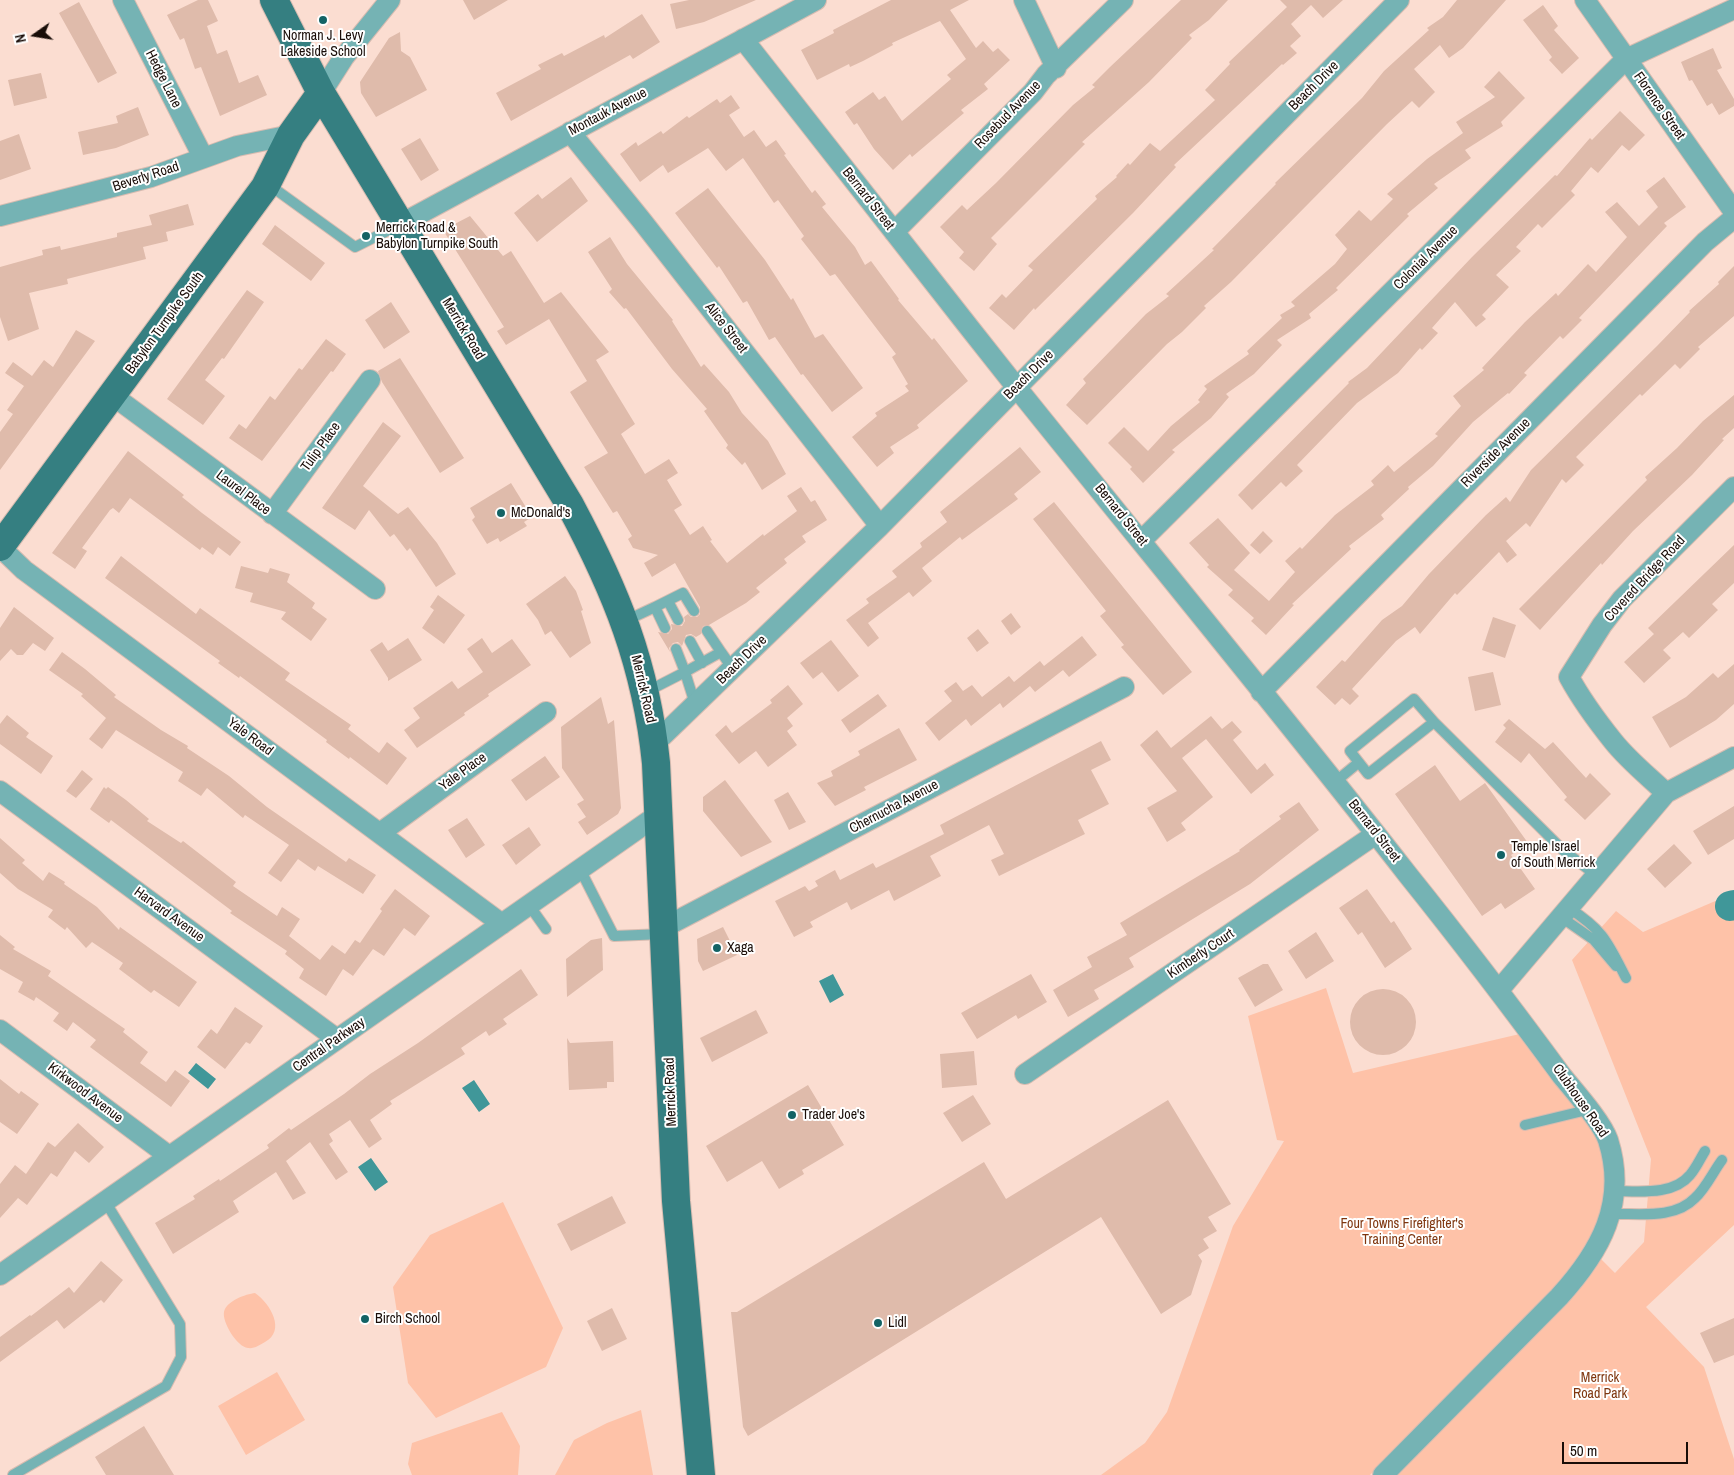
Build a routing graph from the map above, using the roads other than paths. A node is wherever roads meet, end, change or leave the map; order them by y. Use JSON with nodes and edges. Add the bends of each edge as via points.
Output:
{"nodes":[{"id":1,"x":123,"y":0,"type":"edge"},
{"id":2,"x":274,"y":0,"type":"edge"},
{"id":3,"x":390,"y":0,"type":"edge"},
{"id":4,"x":816,"y":0,"type":"edge"},
{"id":5,"x":1024,"y":0,"type":"edge"},
{"id":6,"x":1123,"y":0,"type":"edge"},
{"id":7,"x":1399,"y":0,"type":"edge"},
{"id":8,"x":1585,"y":0,"type":"edge"},
{"id":9,"x":1734,"y":9,"type":"edge"},
{"id":10,"x":743,"y":39,"type":"junction"},
{"id":11,"x":1626,"y":58,"type":"junction"},
{"id":12,"x":1056,"y":68,"type":"junction"},
{"id":13,"x":321,"y":93,"type":"junction"},
{"id":14,"x":570,"y":132,"type":"junction"},
{"id":15,"x":291,"y":135,"type":"junction"},
{"id":16,"x":202,"y":157,"type":"junction"},
{"id":17,"x":267,"y":184,"type":"junction"},
{"id":18,"x":1734,"y":212,"type":"edge"},
{"id":19,"x":0,"y":216,"type":"edge"},
{"id":20,"x":1734,"y":218,"type":"edge"},
{"id":21,"x":399,"y":225,"type":"junction"},
{"id":22,"x":894,"y":232,"type":"junction"},
{"id":23,"x":370,"y":380,"type":"dead end"},
{"id":24,"x":1017,"y":387,"type":"junction"},
{"id":25,"x":112,"y":395,"type":"junction"},
{"id":26,"x":1734,"y":486,"type":"edge"},
{"id":27,"x":272,"y":514,"type":"junction"},
{"id":28,"x":880,"y":526,"type":"junction"},
{"id":29,"x":1141,"y":540,"type":"junction"},
{"id":30,"x":0,"y":547,"type":"edge"},
{"id":31,"x":375,"y":590,"type":"dead end"},
{"id":32,"x":668,"y":600,"type":"junction"},
{"id":33,"x":655,"y":607,"type":"junction"},
{"id":34,"x":694,"y":611,"type":"dead end"},
{"id":35,"x":678,"y":620,"type":"dead end"},
{"id":36,"x":624,"y":621,"type":"junction"},
{"id":37,"x":665,"y":628,"type":"dead end"},
{"id":38,"x":707,"y":631,"type":"dead end"},
{"id":39,"x":690,"y":641,"type":"dead end"},
{"id":40,"x":676,"y":649,"type":"dead end"},
{"id":41,"x":721,"y":652,"type":"junction"},
{"id":42,"x":702,"y":662,"type":"junction"},
{"id":43,"x":733,"y":669,"type":"junction"},
{"id":44,"x":685,"y":672,"type":"junction"},
{"id":45,"x":1124,"y":687,"type":"dead end"},
{"id":46,"x":646,"y":692,"type":"junction"},
{"id":47,"x":1261,"y":692,"type":"junction"},
{"id":48,"x":695,"y":704,"type":"junction"},
{"id":49,"x":546,"y":712,"type":"dead end"},
{"id":50,"x":1434,"y":722,"type":"junction"},
{"id":51,"x":654,"y":744,"type":"junction"},
{"id":52,"x":1734,"y":758,"type":"edge"},
{"id":53,"x":1358,"y":763,"type":"junction"},
{"id":54,"x":1335,"y":782,"type":"junction"},
{"id":55,"x":0,"y":791,"type":"edge"},
{"id":56,"x":1666,"y":793,"type":"junction"},
{"id":57,"x":659,"y":814,"type":"junction"},
{"id":58,"x":380,"y":833,"type":"junction"},
{"id":59,"x":1376,"y":834,"type":"junction"},
{"id":60,"x":580,"y":869,"type":"junction"},
{"id":61,"x":1596,"y":875,"type":"junction"},
{"id":62,"x":529,"y":905,"type":"junction"},
{"id":63,"x":1565,"y":913,"type":"junction"},
{"id":64,"x":502,"y":924,"type":"junction"},
{"id":65,"x":546,"y":929,"type":"dead end"},
{"id":66,"x":663,"y":931,"type":"junction"},
{"id":67,"x":1499,"y":990,"type":"junction"},
{"id":68,"x":0,"y":1030,"type":"edge"},
{"id":69,"x":337,"y":1039,"type":"junction"},
{"id":70,"x":1025,"y":1074,"type":"dead end"},
{"id":71,"x":1588,"y":1110,"type":"junction"},
{"id":72,"x":1525,"y":1125,"type":"dead end"},
{"id":73,"x":1705,"y":1151,"type":"dead end"},
{"id":74,"x":169,"y":1156,"type":"junction"},
{"id":75,"x":1722,"y":1160,"type":"dead end"},
{"id":76,"x":1614,"y":1191,"type":"junction"},
{"id":77,"x":105,"y":1201,"type":"junction"},
{"id":78,"x":1610,"y":1214,"type":"junction"},
{"id":79,"x":1,"y":1273,"type":"edge"},
{"id":80,"x":702,"y":1474,"type":"edge"},
{"id":81,"x":13,"y":1475,"type":"edge"},
{"id":82,"x":1383,"y":1475,"type":"edge"}],
"edges":[{"from":1,"to":16,"type":"street","name":"Hedge Lane"},
{"from":2,"to":13,"type":"main road","name":"Merrick Road"},
{"from":3,"to":13,"type":"street","via":[[344,57]]},
{"from":4,"to":10,"type":"street","name":"Montauk Avenue"},
{"from":5,"to":12,"type":"street"},
{"from":6,"to":12,"type":"street","name":"Rosebud Avenue"},
{"from":7,"to":24,"type":"street","name":"Beach Drive"},
{"from":8,"to":11,"type":"street","name":"Florence Street"},
{"from":9,"to":11,"type":"street","name":"Colonial Avenue"},
{"from":10,"to":14,"type":"street","name":"Montauk Avenue"},
{"from":10,"to":22,"type":"street","name":"Bernard Street"},
{"from":11,"to":18,"type":"street","name":"Florence Street"},
{"from":11,"to":29,"type":"street","name":"Colonial Avenue"},
{"from":12,"to":22,"type":"street","name":"Rosebud Avenue"},
{"from":13,"to":15,"type":"main road","name":"Babylon Turnpike South"},
{"from":13,"to":21,"type":"main road","name":"Merrick Road"},
{"from":14,"to":21,"type":"street","name":"Montauk Avenue"},
{"from":14,"to":28,"type":"street","name":"Alice Street"},
{"from":15,"to":16,"type":"street","name":"Beverly Road"},
{"from":15,"to":17,"type":"main road","name":"Babylon Turnpike South"},
{"from":16,"to":19,"type":"street","name":"Beverly Road","via":[[142,180]]},
{"from":17,"to":21,"type":"lane","via":[[355,247]]},
{"from":17,"to":25,"type":"main road","name":"Babylon Turnpike South"},
{"from":20,"to":47,"type":"street","name":"Riverside Avenue","via":[[1698,249]]},
{"from":21,"to":36,"type":"main road","name":"Merrick Road","via":[[570,505],[604,570]]},
{"from":22,"to":24,"type":"street","name":"Bernard Street"},
{"from":23,"to":27,"type":"street","name":"Tulip Place"},
{"from":24,"to":28,"type":"street","name":"Beach Drive"},
{"from":24,"to":29,"type":"street","name":"Bernard Street"},
{"from":25,"to":27,"type":"street","name":"Laurel Place"},
{"from":25,"to":30,"type":"main road","name":"Babylon Turnpike South"},
{"from":26,"to":56,"type":"street","name":"Covered Bridge Road","via":[[1622,599],[1568,677],[1613,742]]},
{"from":27,"to":31,"type":"street","name":"Laurel Place"},
{"from":28,"to":43,"type":"street","name":"Beach Drive"},
{"from":29,"to":47,"type":"street","name":"Bernard Street"},
{"from":30,"to":58,"type":"street","name":"Yale Road","via":[[24,570]]},
{"from":32,"to":33,"type":"lane"},
{"from":32,"to":34,"type":"lane","via":[[683,593]]},
{"from":32,"to":35,"type":"lane"},
{"from":33,"to":36,"type":"lane"},
{"from":33,"to":37,"type":"lane"},
{"from":36,"to":46,"type":"main road","name":"Merrick Road"},
{"from":38,"to":41,"type":"lane"},
{"from":39,"to":42,"type":"lane"},
{"from":40,"to":44,"type":"lane"},
{"from":41,"to":42,"type":"lane"},
{"from":41,"to":43,"type":"lane"},
{"from":42,"to":44,"type":"lane"},
{"from":43,"to":48,"type":"street","name":"Beach Drive"},
{"from":44,"to":46,"type":"lane"},
{"from":44,"to":48,"type":"lane"},
{"from":45,"to":66,"type":"street","name":"Chernucha Avenue"},
{"from":46,"to":51,"type":"main road","name":"Merrick Road"},
{"from":47,"to":54,"type":"street","name":"Bernard Street"},
{"from":48,"to":51,"type":"street","name":"Beach Drive"},
{"from":49,"to":58,"type":"street","name":"Yale Place"},
{"from":50,"to":53,"type":"lane","via":[[1368,774]]},
{"from":50,"to":53,"type":"lane","via":[[1414,699],[1350,751]]},
{"from":50,"to":61,"type":"lane","via":[[1564,851]]},
{"from":51,"to":57,"type":"main road","name":"Merrick Road"},
{"from":52,"to":56,"type":"street"},
{"from":53,"to":54,"type":"lane"},
{"from":54,"to":59,"type":"street","name":"Bernard Street"},
{"from":55,"to":69,"type":"street","name":"Harvard Avenue"},
{"from":56,"to":61,"type":"street"},
{"from":57,"to":60,"type":"street","name":"Central Parkway"},
{"from":57,"to":66,"type":"main road","name":"Merrick Road"},
{"from":58,"to":64,"type":"street","name":"Yale Road"},
{"from":59,"to":67,"type":"street","name":"Bernard Street"},
{"from":59,"to":70,"type":"street","name":"Kimberly Court"},
{"from":60,"to":62,"type":"street","name":"Central Parkway"},
{"from":60,"to":66,"type":"lane","via":[[614,936]]},
{"from":61,"to":63,"type":"street"},
{"from":62,"to":64,"type":"street","name":"Central Parkway"},
{"from":62,"to":65,"type":"lane"},
{"from":63,"to":63,"type":"lane","via":[[1594,940],[1626,978],[1605,936],[1590,922]]},
{"from":63,"to":67,"type":"street"},
{"from":64,"to":69,"type":"street","name":"Central Parkway"},
{"from":66,"to":80,"type":"main road","name":"Merrick Road","via":[[676,1212]]},
{"from":67,"to":71,"type":"street","name":"Clubhouse Road"},
{"from":68,"to":74,"type":"street","name":"Kirkwood Avenue"},
{"from":69,"to":74,"type":"street","name":"Central Parkway"},
{"from":71,"to":72,"type":"lane"},
{"from":71,"to":76,"type":"street","name":"Clubhouse Road","via":[[1607,1136],[1614,1166]]},
{"from":73,"to":76,"type":"lane","via":[[1689,1176],[1674,1186],[1654,1191]]},
{"from":74,"to":77,"type":"street","name":"Central Parkway"},
{"from":75,"to":78,"type":"lane","via":[[1695,1198],[1681,1209],[1661,1213]]},
{"from":76,"to":78,"type":"street","name":"Clubhouse Road"},
{"from":77,"to":79,"type":"street","name":"Central Parkway"},
{"from":77,"to":81,"type":"lane","via":[[180,1324],[181,1357],[166,1386]]},
{"from":78,"to":82,"type":"street","name":"Clubhouse Road","via":[[1600,1244],[1580,1274]]}]}
